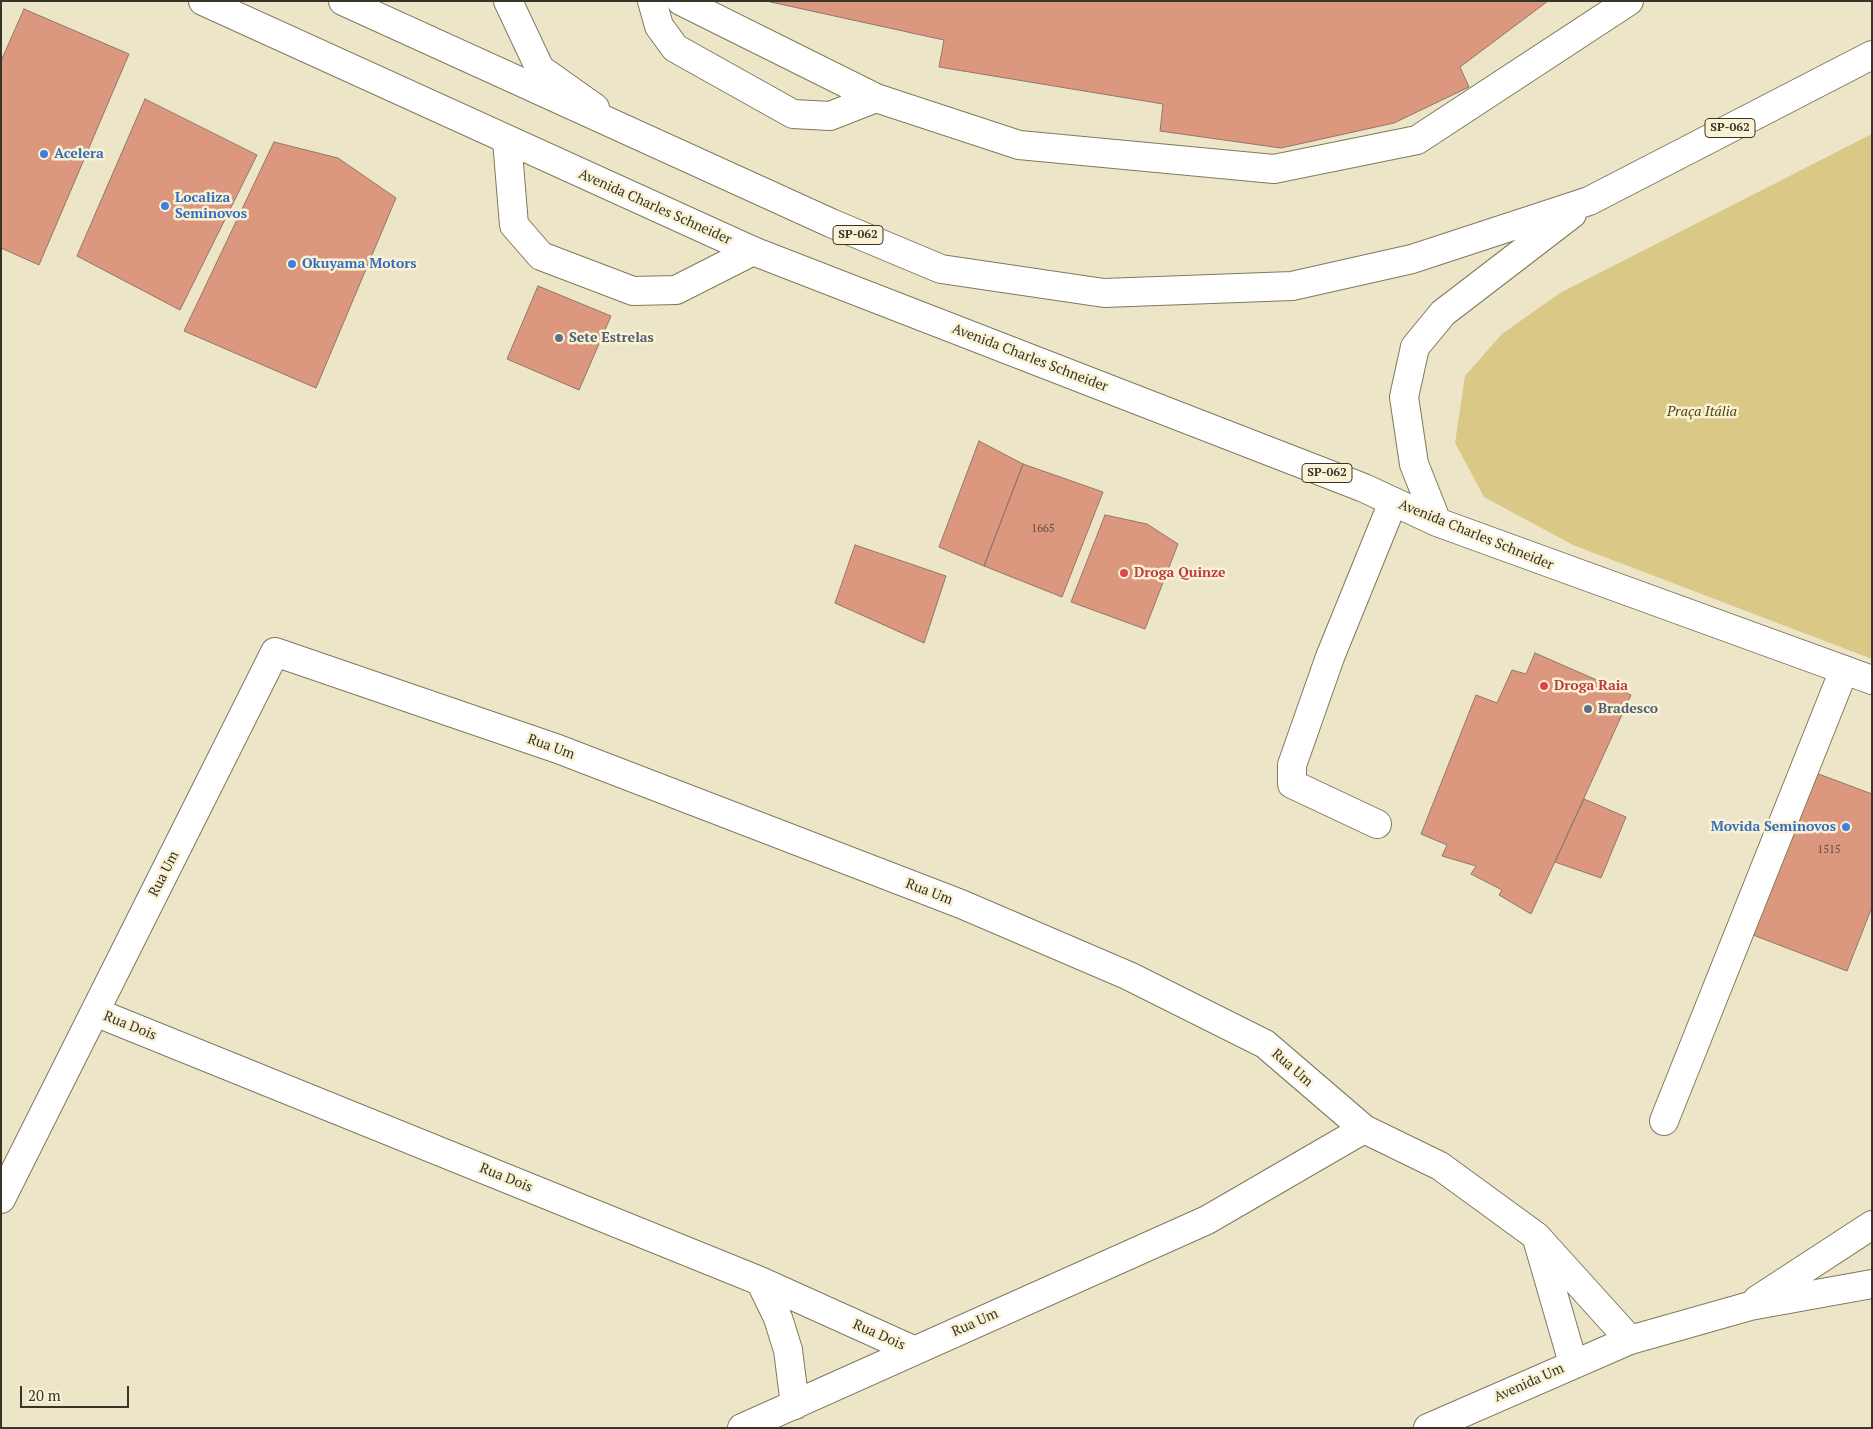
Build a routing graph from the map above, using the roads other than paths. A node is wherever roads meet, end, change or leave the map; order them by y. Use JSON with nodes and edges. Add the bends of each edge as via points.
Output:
{"nodes":[{"id":1,"x":203,"y":1,"type":"edge"},
{"id":2,"x":508,"y":1,"type":"edge"},
{"id":3,"x":652,"y":1,"type":"edge"},
{"id":4,"x":681,"y":1,"type":"edge"},
{"id":5,"x":1629,"y":1,"type":"edge"},
{"id":6,"x":353,"y":4,"type":"edge"},
{"id":7,"x":1872,"y":55,"type":"edge"},
{"id":8,"x":876,"y":98,"type":"junction"},
{"id":9,"x":627,"y":131,"type":"junction"},
{"id":10,"x":507,"y":140,"type":"junction"},
{"id":11,"x":1589,"y":200,"type":"junction"},
{"id":12,"x":753,"y":251,"type":"junction"},
{"id":13,"x":1393,"y":502,"type":"junction"},
{"id":14,"x":1437,"y":522,"type":"junction"},
{"id":15,"x":1844,"y":670,"type":"junction"},
{"id":16,"x":1872,"y":680,"type":"edge"},
{"id":17,"x":1376,"y":824,"type":"dead end"},
{"id":18,"x":95,"y":1012,"type":"junction"},
{"id":19,"x":1664,"y":1121,"type":"dead end"},
{"id":20,"x":1364,"y":1129,"type":"junction"},
{"id":21,"x":1,"y":1199,"type":"edge"},
{"id":22,"x":1872,"y":1225,"type":"edge"},
{"id":23,"x":1536,"y":1236,"type":"junction"},
{"id":24,"x":760,"y":1281,"type":"junction"},
{"id":25,"x":1872,"y":1284,"type":"edge"},
{"id":26,"x":1750,"y":1306,"type":"junction"},
{"id":27,"x":1630,"y":1340,"type":"junction"},
{"id":28,"x":913,"y":1350,"type":"junction"},
{"id":29,"x":1573,"y":1363,"type":"junction"},
{"id":30,"x":795,"y":1406,"type":"junction"},
{"id":31,"x":742,"y":1428,"type":"edge"},
{"id":32,"x":1428,"y":1428,"type":"edge"}],
"edges":[{"from":1,"to":10,"type":"street","name":"Avenida Charles Schneider","number":"SP-062"},
{"from":2,"to":9,"type":"street","via":[[540,69]]},
{"from":3,"to":8,"type":"street","via":[[659,26],[675,48],[794,114],[830,116]]},
{"from":4,"to":8,"type":"street"},
{"from":5,"to":8,"type":"street","via":[[1417,140],[1274,169],[1019,145]]},
{"from":6,"to":9,"type":"street","number":"SP-062"},
{"from":7,"to":11,"type":"street","number":"SP-062"},
{"from":9,"to":11,"type":"street","number":"SP-062","via":[[831,223],[941,268],[1104,293],[1292,286],[1412,259]]},
{"from":10,"to":12,"type":"street","name":"Avenida Charles Schneider","number":"SP-062"},
{"from":10,"to":12,"type":"street","via":[[514,225],[541,256],[633,292],[676,290]]},
{"from":11,"to":14,"type":"street","number":"SP-062","via":[[1443,313],[1415,348],[1404,397],[1414,464]]},
{"from":12,"to":13,"type":"street","name":"Avenida Charles Schneider","number":"SP-062","via":[[1354,484]]},
{"from":13,"to":14,"type":"street","name":"Avenida Charles Schneider","number":"SP-062"},
{"from":13,"to":17,"type":"street","via":[[1330,657],[1292,765],[1292,784]]},
{"from":14,"to":15,"type":"street","name":"Avenida Charles Schneider","number":"SP-062"},
{"from":15,"to":16,"type":"street","name":"Avenida Charles Schneider","number":"SP-062"},
{"from":15,"to":19,"type":"street"},
{"from":18,"to":20,"type":"street","name":"Rua Um","via":[[275,652],[558,749],[961,904],[1129,976],[1265,1044]]},
{"from":18,"to":21,"type":"street","name":"Rua Um"},
{"from":18,"to":24,"type":"street","name":"Rua Dois"},
{"from":20,"to":23,"type":"street","name":"Rua Um","via":[[1440,1166]]},
{"from":20,"to":28,"type":"street","name":"Rua Um","via":[[1206,1220]]},
{"from":22,"to":26,"type":"street"},
{"from":23,"to":27,"type":"street","name":"Rua Um"},
{"from":23,"to":29,"type":"street"},
{"from":24,"to":28,"type":"street","name":"Rua Dois"},
{"from":24,"to":30,"type":"street","via":[[778,1318],[788,1350]]},
{"from":25,"to":26,"type":"street"},
{"from":26,"to":27,"type":"street","name":"Avenida Um"},
{"from":27,"to":29,"type":"street","name":"Avenida Um"},
{"from":28,"to":30,"type":"street","name":"Rua Um"},
{"from":29,"to":32,"type":"street","name":"Avenida Um"},
{"from":30,"to":31,"type":"street","name":"Rua Um"}]}
